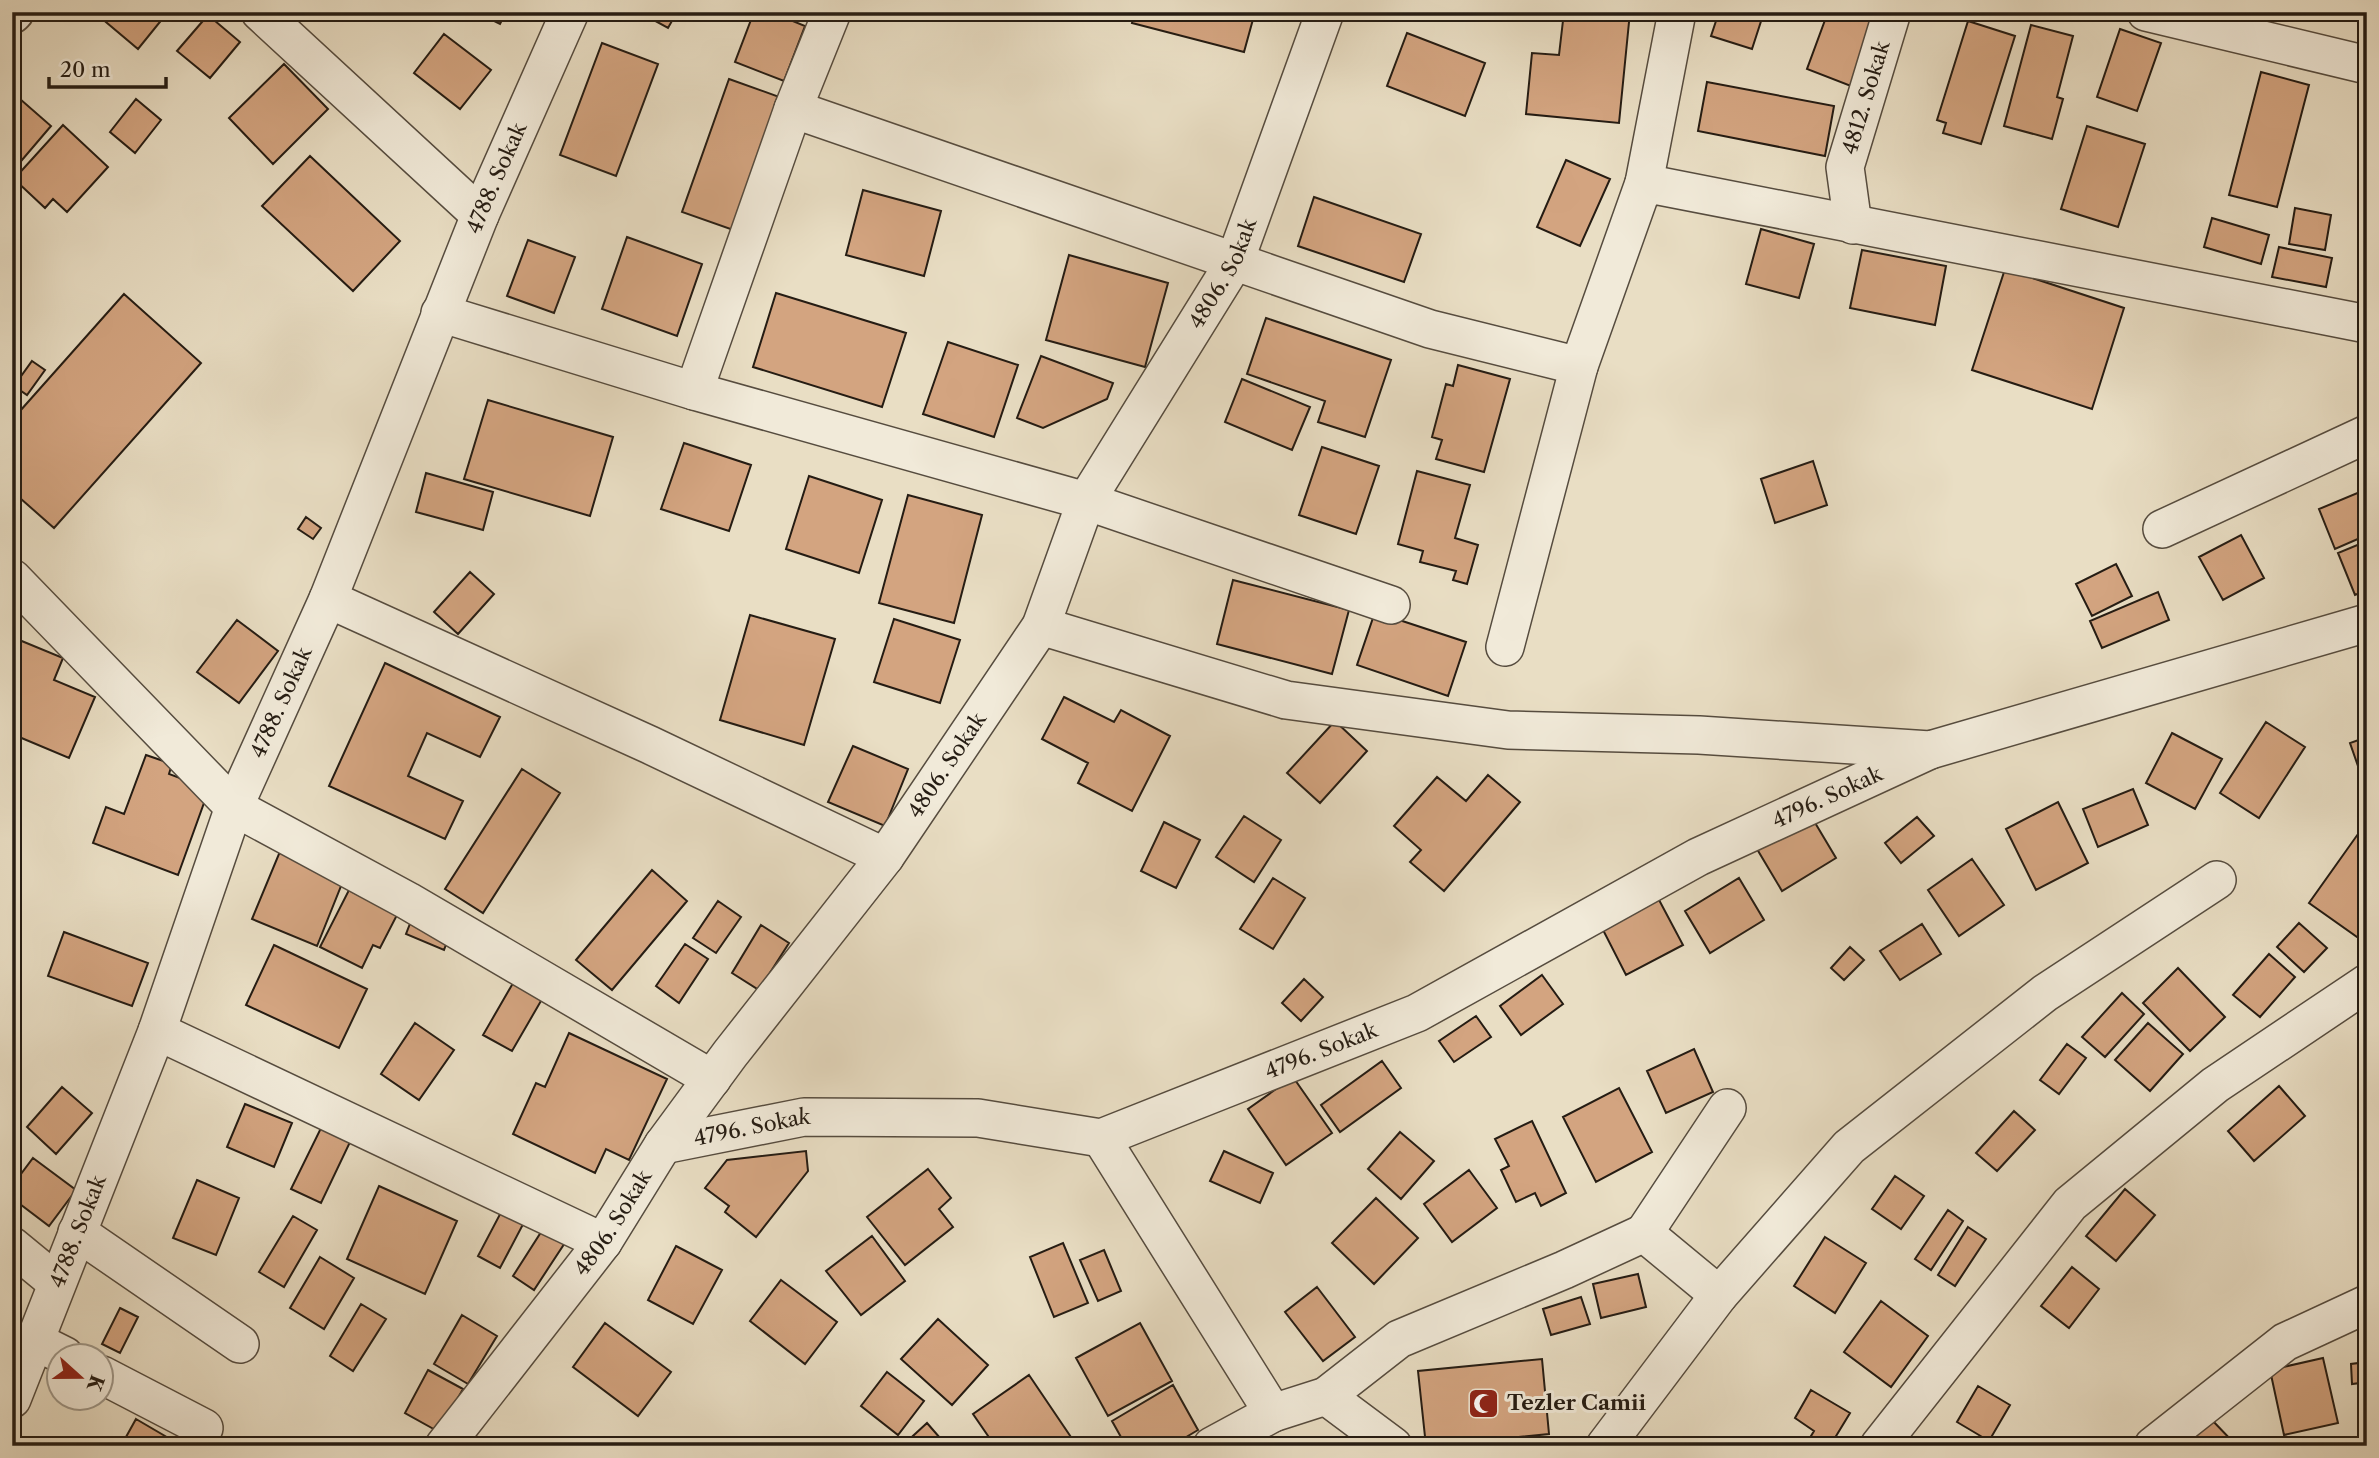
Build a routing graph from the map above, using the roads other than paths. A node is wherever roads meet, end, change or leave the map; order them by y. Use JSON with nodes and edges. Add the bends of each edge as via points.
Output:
{"nodes":[{"id":1,"x":260,"y":12,"type":"edge"},
{"id":2,"x":570,"y":12,"type":"edge"},
{"id":3,"x":832,"y":12,"type":"edge"},
{"id":4,"x":1325,"y":12,"type":"edge"},
{"id":5,"x":1677,"y":12,"type":"edge"},
{"id":6,"x":1892,"y":12,"type":"edge"},
{"id":7,"x":2146,"y":12,"type":"edge"},
{"id":8,"x":2367,"y":65,"type":"edge"},
{"id":9,"x":793,"y":109,"type":"junction"},
{"id":10,"x":1644,"y":183,"type":"junction"},
{"id":11,"x":480,"y":215,"type":"junction"},
{"id":12,"x":1853,"y":225,"type":"junction"},
{"id":13,"x":1235,"y":261,"type":"junction"},
{"id":14,"x":440,"y":313,"type":"junction"},
{"id":15,"x":2367,"y":324,"type":"edge"},
{"id":16,"x":1579,"y":366,"type":"junction"},
{"id":17,"x":694,"y":391,"type":"junction"},
{"id":18,"x":2367,"y":434,"type":"edge"},
{"id":19,"x":1086,"y":501,"type":"junction"},
{"id":20,"x":2162,"y":529,"type":"dead end"},
{"id":21,"x":12,"y":578,"type":"edge"},
{"id":22,"x":328,"y":599,"type":"junction"},
{"id":23,"x":1391,"y":605,"type":"dead end"},
{"id":24,"x":2367,"y":623,"type":"edge"},
{"id":25,"x":1041,"y":626,"type":"junction"},
{"id":26,"x":1505,"y":647,"type":"dead end"},
{"id":27,"x":1930,"y":750,"type":"junction"},
{"id":28,"x":233,"y":807,"type":"junction"},
{"id":29,"x":885,"y":857,"type":"junction"},
{"id":30,"x":2217,"y":880,"type":"dead end"},
{"id":31,"x":2367,"y":983,"type":"edge"},
{"id":32,"x":157,"y":1031,"type":"junction"},
{"id":33,"x":712,"y":1079,"type":"junction"},
{"id":34,"x":1727,"y":1108,"type":"dead end"},
{"id":35,"x":1101,"y":1138,"type":"junction"},
{"id":36,"x":663,"y":1144,"type":"junction"},
{"id":37,"x":77,"y":1233,"type":"junction"},
{"id":38,"x":1644,"y":1233,"type":"junction"},
{"id":39,"x":603,"y":1242,"type":"junction"},
{"id":40,"x":12,"y":1246,"type":"edge"},
{"id":41,"x":57,"y":1283,"type":"junction"},
{"id":42,"x":1719,"y":1295,"type":"junction"},
{"id":43,"x":2367,"y":1304,"type":"edge"},
{"id":44,"x":51,"y":1342,"type":"edge"},
{"id":45,"x":240,"y":1344,"type":"dead end"},
{"id":46,"x":46,"y":1354,"type":"edge"},
{"id":47,"x":116,"y":1382,"type":"edge"},
{"id":48,"x":1326,"y":1396,"type":"junction"},
{"id":49,"x":12,"y":1399,"type":"edge"},
{"id":50,"x":1273,"y":1413,"type":"junction"},
{"id":51,"x":204,"y":1428,"type":"dead end"},
{"id":52,"x":444,"y":1446,"type":"edge"},
{"id":53,"x":1212,"y":1446,"type":"edge"},
{"id":54,"x":1256,"y":1446,"type":"edge"},
{"id":55,"x":1393,"y":1446,"type":"edge"},
{"id":56,"x":1605,"y":1446,"type":"edge"},
{"id":57,"x":1879,"y":1446,"type":"edge"},
{"id":58,"x":2153,"y":1446,"type":"edge"}],
"edges":[{"from":1,"to":11,"type":"street"},
{"from":2,"to":11,"type":"street","name":"4788. Sokak"},
{"from":3,"to":9,"type":"street"},
{"from":4,"to":13,"type":"street","name":"4806. Sokak"},
{"from":5,"to":10,"type":"street"},
{"from":6,"to":12,"type":"street","name":"4812. Sokak","via":[[1845,167]]},
{"from":7,"to":8,"type":"street"},
{"from":9,"to":13,"type":"street"},
{"from":9,"to":17,"type":"street"},
{"from":10,"to":12,"type":"street"},
{"from":10,"to":16,"type":"street"},
{"from":11,"to":14,"type":"street","name":"4788. Sokak"},
{"from":12,"to":15,"type":"street"},
{"from":13,"to":16,"type":"street","via":[[1430,329]]},
{"from":13,"to":19,"type":"street","name":"4806. Sokak"},
{"from":14,"to":17,"type":"street"},
{"from":14,"to":22,"type":"street","name":"4788. Sokak"},
{"from":16,"to":26,"type":"street"},
{"from":17,"to":19,"type":"street"},
{"from":18,"to":20,"type":"street"},
{"from":19,"to":23,"type":"street"},
{"from":19,"to":25,"type":"street","name":"4806. Sokak"},
{"from":21,"to":28,"type":"street"},
{"from":22,"to":28,"type":"street","name":"4788. Sokak"},
{"from":22,"to":29,"type":"street"},
{"from":24,"to":27,"type":"street"},
{"from":25,"to":27,"type":"street","via":[[1286,700],[1508,730],[1699,735]]},
{"from":25,"to":29,"type":"street","name":"4806. Sokak"},
{"from":27,"to":35,"type":"street","name":"4796. Sokak","via":[[1698,857],[1417,1013]]},
{"from":28,"to":32,"type":"street","name":"4788. Sokak"},
{"from":28,"to":33,"type":"street","via":[[408,901]]},
{"from":29,"to":33,"type":"street","name":"4806. Sokak"},
{"from":30,"to":42,"type":"street","via":[[2045,993],[1849,1147]]},
{"from":31,"to":57,"type":"street","via":[[2215,1085],[2070,1204]]},
{"from":32,"to":37,"type":"street","name":"4788. Sokak"},
{"from":32,"to":39,"type":"street"},
{"from":33,"to":36,"type":"street","name":"4806. Sokak"},
{"from":34,"to":38,"type":"street"},
{"from":35,"to":36,"type":"street","name":"4796. Sokak","via":[[978,1118],[804,1117]]},
{"from":35,"to":50,"type":"street"},
{"from":36,"to":39,"type":"street","name":"4806. Sokak"},
{"from":37,"to":41,"type":"street","name":"4788. Sokak"},
{"from":37,"to":45,"type":"street"},
{"from":38,"to":42,"type":"street"},
{"from":38,"to":48,"type":"street","via":[[1399,1339]]},
{"from":39,"to":52,"type":"street","name":"4806. Sokak"},
{"from":40,"to":41,"type":"street"},
{"from":41,"to":44,"type":"street","name":"4788. Sokak"},
{"from":42,"to":56,"type":"street"},
{"from":43,"to":58,"type":"street","via":[[2285,1342]]},
{"from":46,"to":49,"type":"street","name":"4788. Sokak"},
{"from":47,"to":51,"type":"street"},
{"from":48,"to":50,"type":"street"},
{"from":48,"to":55,"type":"street"},
{"from":50,"to":53,"type":"street"},
{"from":50,"to":54,"type":"street"}]}
